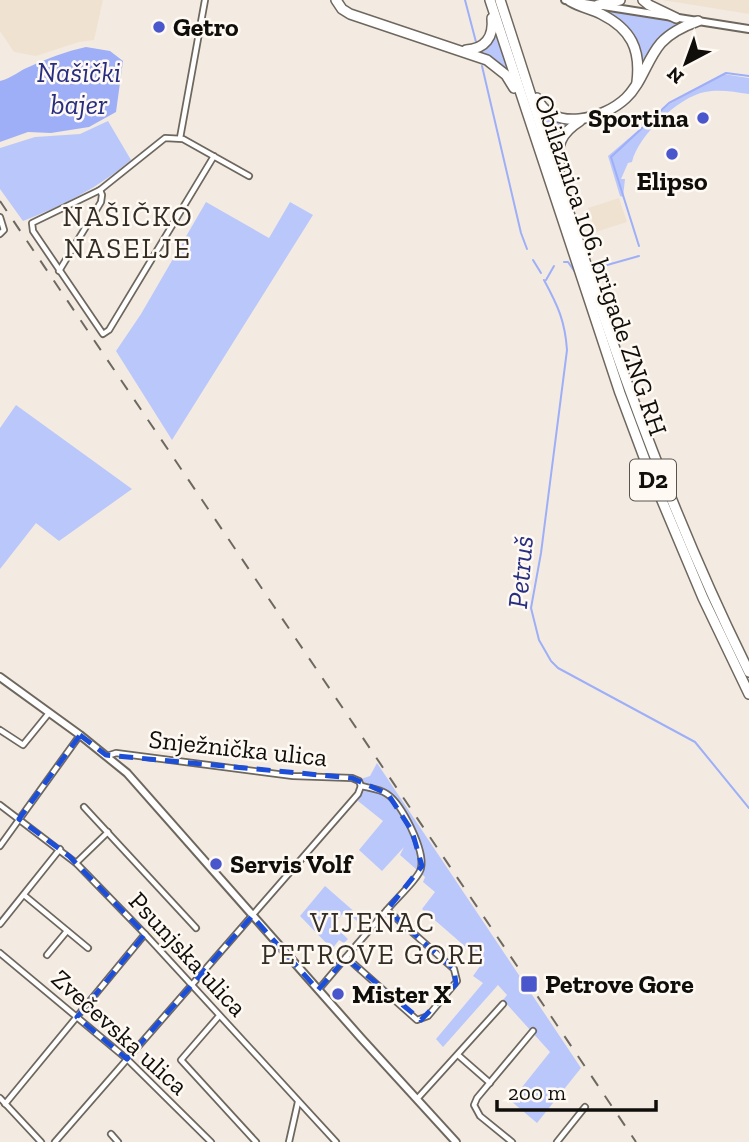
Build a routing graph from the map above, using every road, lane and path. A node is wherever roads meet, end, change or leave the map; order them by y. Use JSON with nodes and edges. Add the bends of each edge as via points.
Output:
{"nodes":[{"id":1,"x":205,"y":0,"type":"edge"},
{"id":2,"x":336,"y":0,"type":"edge"},
{"id":3,"x":565,"y":0,"type":"edge"},
{"id":4,"x":620,"y":0,"type":"edge"},
{"id":5,"x":643,"y":0,"type":"edge"},
{"id":6,"x":494,"y":1,"type":"edge"},
{"id":7,"x":570,"y":1,"type":"edge"},
{"id":8,"x":598,"y":5,"type":"junction"},
{"id":9,"x":676,"y":18,"type":"junction"},
{"id":10,"x":698,"y":21,"type":"junction"},
{"id":11,"x":749,"y":29,"type":"edge"},
{"id":12,"x":462,"y":50,"type":"junction"},
{"id":13,"x":526,"y":78,"type":"junction"},
{"id":14,"x":636,"y":82,"type":"junction"},
{"id":15,"x":523,"y":102,"type":"junction"},
{"id":16,"x":584,"y":118,"type":"junction"},
{"id":17,"x":180,"y":138,"type":"junction"},
{"id":18,"x":214,"y":156,"type":"junction"},
{"id":19,"x":249,"y":176,"type":"dead end"},
{"id":20,"x":100,"y":190,"type":"junction"},
{"id":21,"x":563,"y":191,"type":"junction"},
{"id":22,"x":0,"y":216,"type":"edge"},
{"id":23,"x":1,"y":234,"type":"edge"},
{"id":24,"x":60,"y":271,"type":"junction"},
{"id":25,"x":749,"y":672,"type":"edge"},
{"id":26,"x":0,"y":677,"type":"edge"},
{"id":27,"x":749,"y":694,"type":"edge"},
{"id":28,"x":49,"y":713,"type":"junction"},
{"id":29,"x":0,"y":730,"type":"edge"},
{"id":30,"x":80,"y":736,"type":"junction"},
{"id":31,"x":107,"y":756,"type":"junction"},
{"id":32,"x":361,"y":786,"type":"junction"},
{"id":33,"x":0,"y":805,"type":"edge"},
{"id":34,"x":84,"y":807,"type":"dead end"},
{"id":35,"x":19,"y":819,"type":"junction"},
{"id":36,"x":108,"y":832,"type":"junction"},
{"id":37,"x":0,"y":846,"type":"edge"},
{"id":38,"x":60,"y":849,"type":"junction"},
{"id":39,"x":76,"y":863,"type":"junction"},
{"id":40,"x":24,"y":895,"type":"junction"},
{"id":41,"x":387,"y":910,"type":"junction"},
{"id":42,"x":252,"y":916,"type":"junction"},
{"id":43,"x":0,"y":925,"type":"edge"},
{"id":44,"x":196,"y":928,"type":"dead end"},
{"id":45,"x":67,"y":930,"type":"junction"},
{"id":46,"x":145,"y":934,"type":"junction"},
{"id":47,"x":88,"y":948,"type":"dead end"},
{"id":48,"x":0,"y":953,"type":"edge"},
{"id":49,"x":47,"y":956,"type":"dead end"},
{"id":50,"x":346,"y":957,"type":"junction"},
{"id":51,"x":191,"y":986,"type":"junction"},
{"id":52,"x":318,"y":990,"type":"junction"},
{"id":53,"x":503,"y":1004,"type":"dead end"},
{"id":54,"x":219,"y":1016,"type":"junction"},
{"id":55,"x":77,"y":1017,"type":"junction"},
{"id":56,"x":533,"y":1031,"type":"dead end"},
{"id":57,"x":458,"y":1055,"type":"junction"},
{"id":58,"x":127,"y":1059,"type":"junction"},
{"id":59,"x":489,"y":1083,"type":"junction"},
{"id":60,"x":0,"y":1098,"type":"edge"},
{"id":61,"x":417,"y":1100,"type":"junction"},
{"id":62,"x":298,"y":1102,"type":"junction"},
{"id":63,"x":5,"y":1104,"type":"junction"},
{"id":64,"x":585,"y":1107,"type":"dead end"},
{"id":65,"x":111,"y":1134,"type":"dead end"},
{"id":66,"x":41,"y":1142,"type":"edge"},
{"id":67,"x":55,"y":1142,"type":"edge"},
{"id":68,"x":118,"y":1142,"type":"edge"},
{"id":69,"x":211,"y":1142,"type":"edge"},
{"id":70,"x":256,"y":1142,"type":"edge"},
{"id":71,"x":289,"y":1142,"type":"edge"},
{"id":72,"x":337,"y":1142,"type":"edge"},
{"id":73,"x":456,"y":1142,"type":"edge"},
{"id":74,"x":512,"y":1142,"type":"edge"},
{"id":75,"x":557,"y":1142,"type":"edge"}],
"edges":[{"from":1,"to":17,"type":"street"},
{"from":2,"to":12,"type":"highway","via":[[350,14]]},
{"from":3,"to":7,"type":"street"},
{"from":4,"to":8,"type":"highway"},
{"from":5,"to":9,"type":"highway"},
{"from":6,"to":12,"type":"highway","via":[[491,36],[480,48]]},
{"from":6,"to":13,"type":"highway","name":"Obilaznica 106. brigade ZNG RH","number":"D2"},
{"from":6,"to":15,"type":"highway","name":"Obilaznica 106. brigade ZNG RH","number":"D2"},
{"from":7,"to":8,"type":"street"},
{"from":7,"to":14,"type":"highway","via":[[600,13],[628,36],[637,54]]},
{"from":8,"to":9,"type":"street"},
{"from":9,"to":10,"type":"street"},
{"from":10,"to":11,"type":"street"},
{"from":10,"to":14,"type":"highway","via":[[666,38]]},
{"from":12,"to":15,"type":"highway","via":[[500,70]]},
{"from":13,"to":16,"type":"highway","via":[[541,106],[551,114],[567,120]]},
{"from":13,"to":21,"type":"highway","name":"Obilaznica 106. brigade ZNG RH","number":"D2"},
{"from":14,"to":16,"type":"highway","via":[[616,106]]},
{"from":15,"to":27,"type":"highway","name":"Obilaznica 106. brigade ZNG RH","number":"D2","via":[[649,469]]},
{"from":16,"to":21,"type":"highway","via":[[569,128],[558,146]]},
{"from":17,"to":18,"type":"street"},
{"from":17,"to":20,"type":"street","via":[[161,140]]},
{"from":18,"to":19,"type":"street"},
{"from":18,"to":24,"type":"street","via":[[106,334]]},
{"from":20,"to":24,"type":"street","via":[[103,198]]},
{"from":20,"to":24,"type":"street","via":[[31,224]]},
{"from":21,"to":25,"type":"highway","name":"Obilaznica 106. brigade ZNG RH","number":"D2","via":[[659,469]]},
{"from":22,"to":23,"type":"street"},
{"from":26,"to":28,"type":"street"},
{"from":28,"to":29,"type":"street","via":[[26,743],[18,743]]},
{"from":28,"to":30,"type":"street"},
{"from":30,"to":31,"type":"street"},
{"from":30,"to":35,"type":"street"},
{"from":31,"to":32,"type":"street","name":"Snježnička ulica","via":[[116,753],[293,776],[352,778]]},
{"from":31,"to":42,"type":"street","via":[[134,780]]},
{"from":32,"to":41,"type":"street","via":[[393,799],[412,831],[421,861],[420,871]]},
{"from":32,"to":42,"type":"street"},
{"from":33,"to":35,"type":"street","name":"Psunjska ulica"},
{"from":34,"to":36,"type":"street"},
{"from":35,"to":37,"type":"street"},
{"from":35,"to":38,"type":"street","name":"Psunjska ulica"},
{"from":36,"to":39,"type":"street"},
{"from":36,"to":44,"type":"street"},
{"from":38,"to":39,"type":"street","name":"Psunjska ulica"},
{"from":38,"to":40,"type":"street"},
{"from":39,"to":46,"type":"street","name":"Psunjska ulica"},
{"from":40,"to":43,"type":"street"},
{"from":40,"to":45,"type":"street"},
{"from":41,"to":50,"type":"street"},
{"from":41,"to":50,"type":"street","via":[[457,974],[456,984],[425,1019],[417,1020]]},
{"from":42,"to":51,"type":"street"},
{"from":42,"to":52,"type":"street"},
{"from":45,"to":47,"type":"street"},
{"from":45,"to":49,"type":"street"},
{"from":46,"to":51,"type":"street","name":"Psunjska ulica"},
{"from":46,"to":55,"type":"street"},
{"from":48,"to":55,"type":"street","name":"Zvečevska ulica"},
{"from":50,"to":52,"type":"street"},
{"from":51,"to":54,"type":"street","name":"Psunjska ulica"},
{"from":51,"to":58,"type":"street"},
{"from":52,"to":61,"type":"street"},
{"from":53,"to":57,"type":"street"},
{"from":54,"to":62,"type":"street","name":"Psunjska ulica"},
{"from":54,"to":70,"type":"street","via":[[181,1060]]},
{"from":55,"to":58,"type":"street","name":"Zvečevska ulica"},
{"from":55,"to":63,"type":"street"},
{"from":56,"to":59,"type":"street"},
{"from":57,"to":59,"type":"street"},
{"from":57,"to":61,"type":"street"},
{"from":58,"to":67,"type":"street"},
{"from":58,"to":69,"type":"street","name":"Zvečevska ulica"},
{"from":59,"to":74,"type":"street","via":[[475,1101],[475,1109]]},
{"from":60,"to":63,"type":"street"},
{"from":61,"to":73,"type":"street"},
{"from":62,"to":71,"type":"street"},
{"from":62,"to":72,"type":"street","name":"Psunjska ulica"},
{"from":63,"to":66,"type":"street"},
{"from":64,"to":75,"type":"street"},
{"from":65,"to":68,"type":"street"}]}
